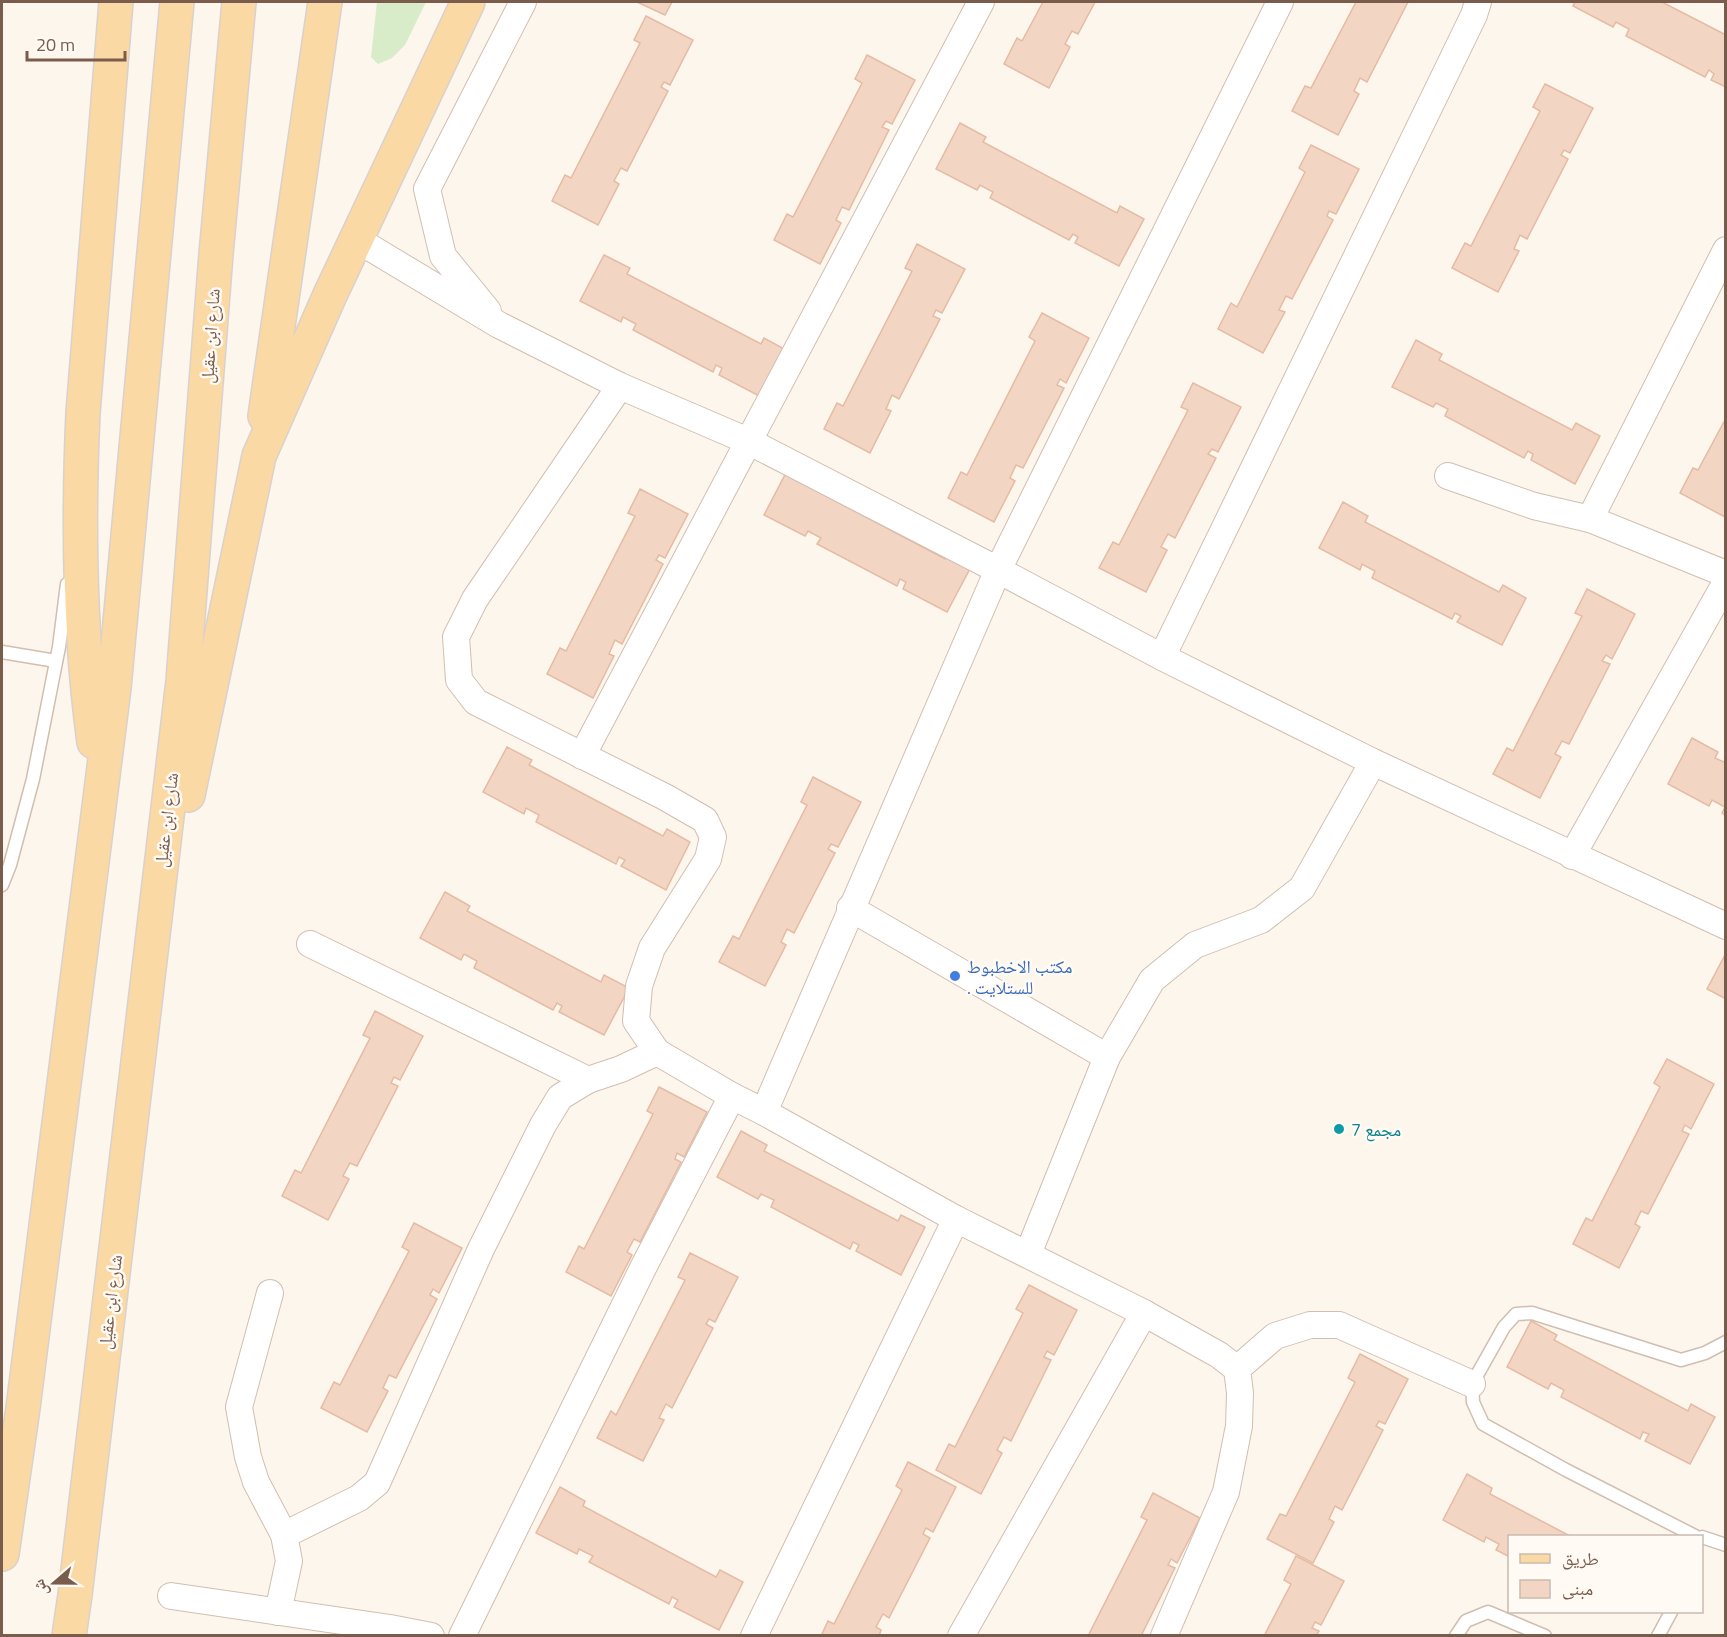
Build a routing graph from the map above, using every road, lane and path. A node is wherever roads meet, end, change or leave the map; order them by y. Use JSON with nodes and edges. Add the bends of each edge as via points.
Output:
{"nodes":[{"id":1,"x":116,"y":2,"type":"edge"},
{"id":2,"x":177,"y":2,"type":"edge"},
{"id":3,"x":239,"y":2,"type":"edge"},
{"id":4,"x":325,"y":2,"type":"edge"},
{"id":5,"x":468,"y":2,"type":"edge"},
{"id":6,"x":523,"y":2,"type":"edge"},
{"id":7,"x":981,"y":2,"type":"edge"},
{"id":8,"x":1280,"y":2,"type":"edge"},
{"id":9,"x":1478,"y":2,"type":"edge"},
{"id":10,"x":356,"y":239,"type":"junction"},
{"id":11,"x":1725,"y":250,"type":"edge"},
{"id":12,"x":499,"y":325,"type":"junction"},
{"id":13,"x":620,"y":386,"type":"junction"},
{"id":14,"x":748,"y":441,"type":"junction"},
{"id":15,"x":259,"y":456,"type":"junction"},
{"id":16,"x":81,"y":473,"type":"junction"},
{"id":17,"x":1448,"y":476,"type":"dead end"},
{"id":18,"x":1590,"y":519,"type":"junction"},
{"id":19,"x":998,"y":570,"type":"junction"},
{"id":20,"x":1725,"y":574,"type":"edge"},
{"id":21,"x":1725,"y":582,"type":"edge"},
{"id":22,"x":2,"y":652,"type":"edge"},
{"id":23,"x":1162,"y":657,"type":"junction"},
{"id":24,"x":56,"y":661,"type":"junction"},
{"id":25,"x":582,"y":756,"type":"junction"},
{"id":26,"x":1372,"y":762,"type":"junction"},
{"id":27,"x":101,"y":790,"type":"junction"},
{"id":28,"x":1572,"y":856,"type":"junction"},
{"id":29,"x":2,"y":885,"type":"edge"},
{"id":30,"x":850,"y":908,"type":"junction"},
{"id":31,"x":1725,"y":926,"type":"edge"},
{"id":32,"x":310,"y":944,"type":"dead end"},
{"id":33,"x":145,"y":996,"type":"junction"},
{"id":34,"x":657,"y":1052,"type":"junction"},
{"id":35,"x":1107,"y":1057,"type":"junction"},
{"id":36,"x":588,"y":1080,"type":"junction"},
{"id":37,"x":732,"y":1096,"type":"junction"},
{"id":38,"x":764,"y":1112,"type":"junction"},
{"id":39,"x":956,"y":1219,"type":"junction"},
{"id":40,"x":1028,"y":1254,"type":"junction"},
{"id":41,"x":270,"y":1293,"type":"dead end"},
{"id":42,"x":1144,"y":1313,"type":"junction"},
{"id":43,"x":1725,"y":1342,"type":"edge"},
{"id":44,"x":1236,"y":1370,"type":"junction"},
{"id":45,"x":1472,"y":1384,"type":"junction"},
{"id":46,"x":284,"y":1535,"type":"junction"},
{"id":47,"x":1696,"y":1535,"type":"edge"},
{"id":48,"x":1703,"y":1538,"type":"edge"},
{"id":49,"x":1725,"y":1545,"type":"edge"},
{"id":50,"x":2,"y":1554,"type":"edge"},
{"id":51,"x":171,"y":1596,"type":"dead end"},
{"id":52,"x":278,"y":1612,"type":"junction"},
{"id":53,"x":1670,"y":1613,"type":"edge"},
{"id":54,"x":392,"y":1632,"type":"edge"},
{"id":55,"x":69,"y":1635,"type":"edge"},
{"id":56,"x":431,"y":1635,"type":"edge"},
{"id":57,"x":462,"y":1635,"type":"edge"},
{"id":58,"x":754,"y":1635,"type":"edge"},
{"id":59,"x":961,"y":1635,"type":"edge"},
{"id":60,"x":1164,"y":1635,"type":"edge"},
{"id":61,"x":1456,"y":1635,"type":"edge"},
{"id":62,"x":1545,"y":1635,"type":"edge"},
{"id":63,"x":1658,"y":1635,"type":"edge"}],
"edges":[{"from":1,"to":16,"type":"main road"},
{"from":2,"to":27,"type":"main road","via":[[114,688]]},
{"from":3,"to":33,"type":"main road","name":"شارع ابن عقيل","via":[[183,681]]},
{"from":4,"to":15,"type":"main road"},
{"from":5,"to":10,"type":"main road"},
{"from":6,"to":12,"type":"street","via":[[427,189],[442,256]]},
{"from":7,"to":14,"type":"street"},
{"from":8,"to":19,"type":"street"},
{"from":9,"to":23,"type":"street"},
{"from":10,"to":12,"type":"street"},
{"from":10,"to":15,"type":"main road"},
{"from":11,"to":18,"type":"street"},
{"from":12,"to":13,"type":"street"},
{"from":13,"to":14,"type":"street"},
{"from":13,"to":25,"type":"street","via":[[475,599],[456,637],[459,680],[476,702]]},
{"from":14,"to":19,"type":"street"},
{"from":14,"to":25,"type":"street"},
{"from":15,"to":33,"type":"main road"},
{"from":16,"to":24,"type":"lane"},
{"from":16,"to":27,"type":"main road","via":[[85,653]]},
{"from":17,"to":18,"type":"street","via":[[1534,506]]},
{"from":18,"to":20,"type":"street"},
{"from":19,"to":23,"type":"street"},
{"from":19,"to":30,"type":"street"},
{"from":21,"to":28,"type":"street"},
{"from":22,"to":24,"type":"lane"},
{"from":23,"to":26,"type":"street"},
{"from":24,"to":29,"type":"lane","via":[[33,779]]},
{"from":25,"to":34,"type":"street","via":[[705,820],[713,837],[708,859],[652,948],[639,986],[636,1021]]},
{"from":26,"to":28,"type":"street"},
{"from":26,"to":35,"type":"street","via":[[1302,888],[1261,920],[1195,945],[1152,980]]},
{"from":27,"to":50,"type":"main road"},
{"from":28,"to":31,"type":"street"},
{"from":30,"to":35,"type":"street"},
{"from":30,"to":38,"type":"street"},
{"from":32,"to":36,"type":"street"},
{"from":33,"to":55,"type":"main road","name":"شارع ابن عقيل"},
{"from":34,"to":36,"type":"street"},
{"from":34,"to":37,"type":"street"},
{"from":35,"to":40,"type":"street"},
{"from":36,"to":46,"type":"street","via":[[560,1097],[543,1125],[481,1249],[377,1483],[359,1498]]},
{"from":37,"to":38,"type":"street"},
{"from":37,"to":57,"type":"street"},
{"from":38,"to":39,"type":"street"},
{"from":39,"to":40,"type":"street"},
{"from":39,"to":58,"type":"street"},
{"from":40,"to":42,"type":"street"},
{"from":41,"to":46,"type":"street","via":[[239,1407],[256,1482]]},
{"from":42,"to":44,"type":"street","via":[[1219,1355]]},
{"from":42,"to":59,"type":"street"},
{"from":43,"to":45,"type":"lane","via":[[1681,1360],[1532,1313],[1516,1314],[1504,1327]]},
{"from":44,"to":45,"type":"street","via":[[1275,1336],[1310,1325],[1339,1325]]},
{"from":44,"to":60,"type":"street","via":[[1239,1426],[1226,1492]]},
{"from":45,"to":47,"type":"lane","via":[[1473,1402],[1483,1424]]},
{"from":46,"to":52,"type":"street","via":[[289,1561]]},
{"from":48,"to":49,"type":"lane"},
{"from":51,"to":52,"type":"street"},
{"from":52,"to":54,"type":"street"},
{"from":53,"to":63,"type":"lane"},
{"from":54,"to":56,"type":"street"},
{"from":61,"to":62,"type":"lane","via":[[1466,1621],[1488,1612]]}]}
